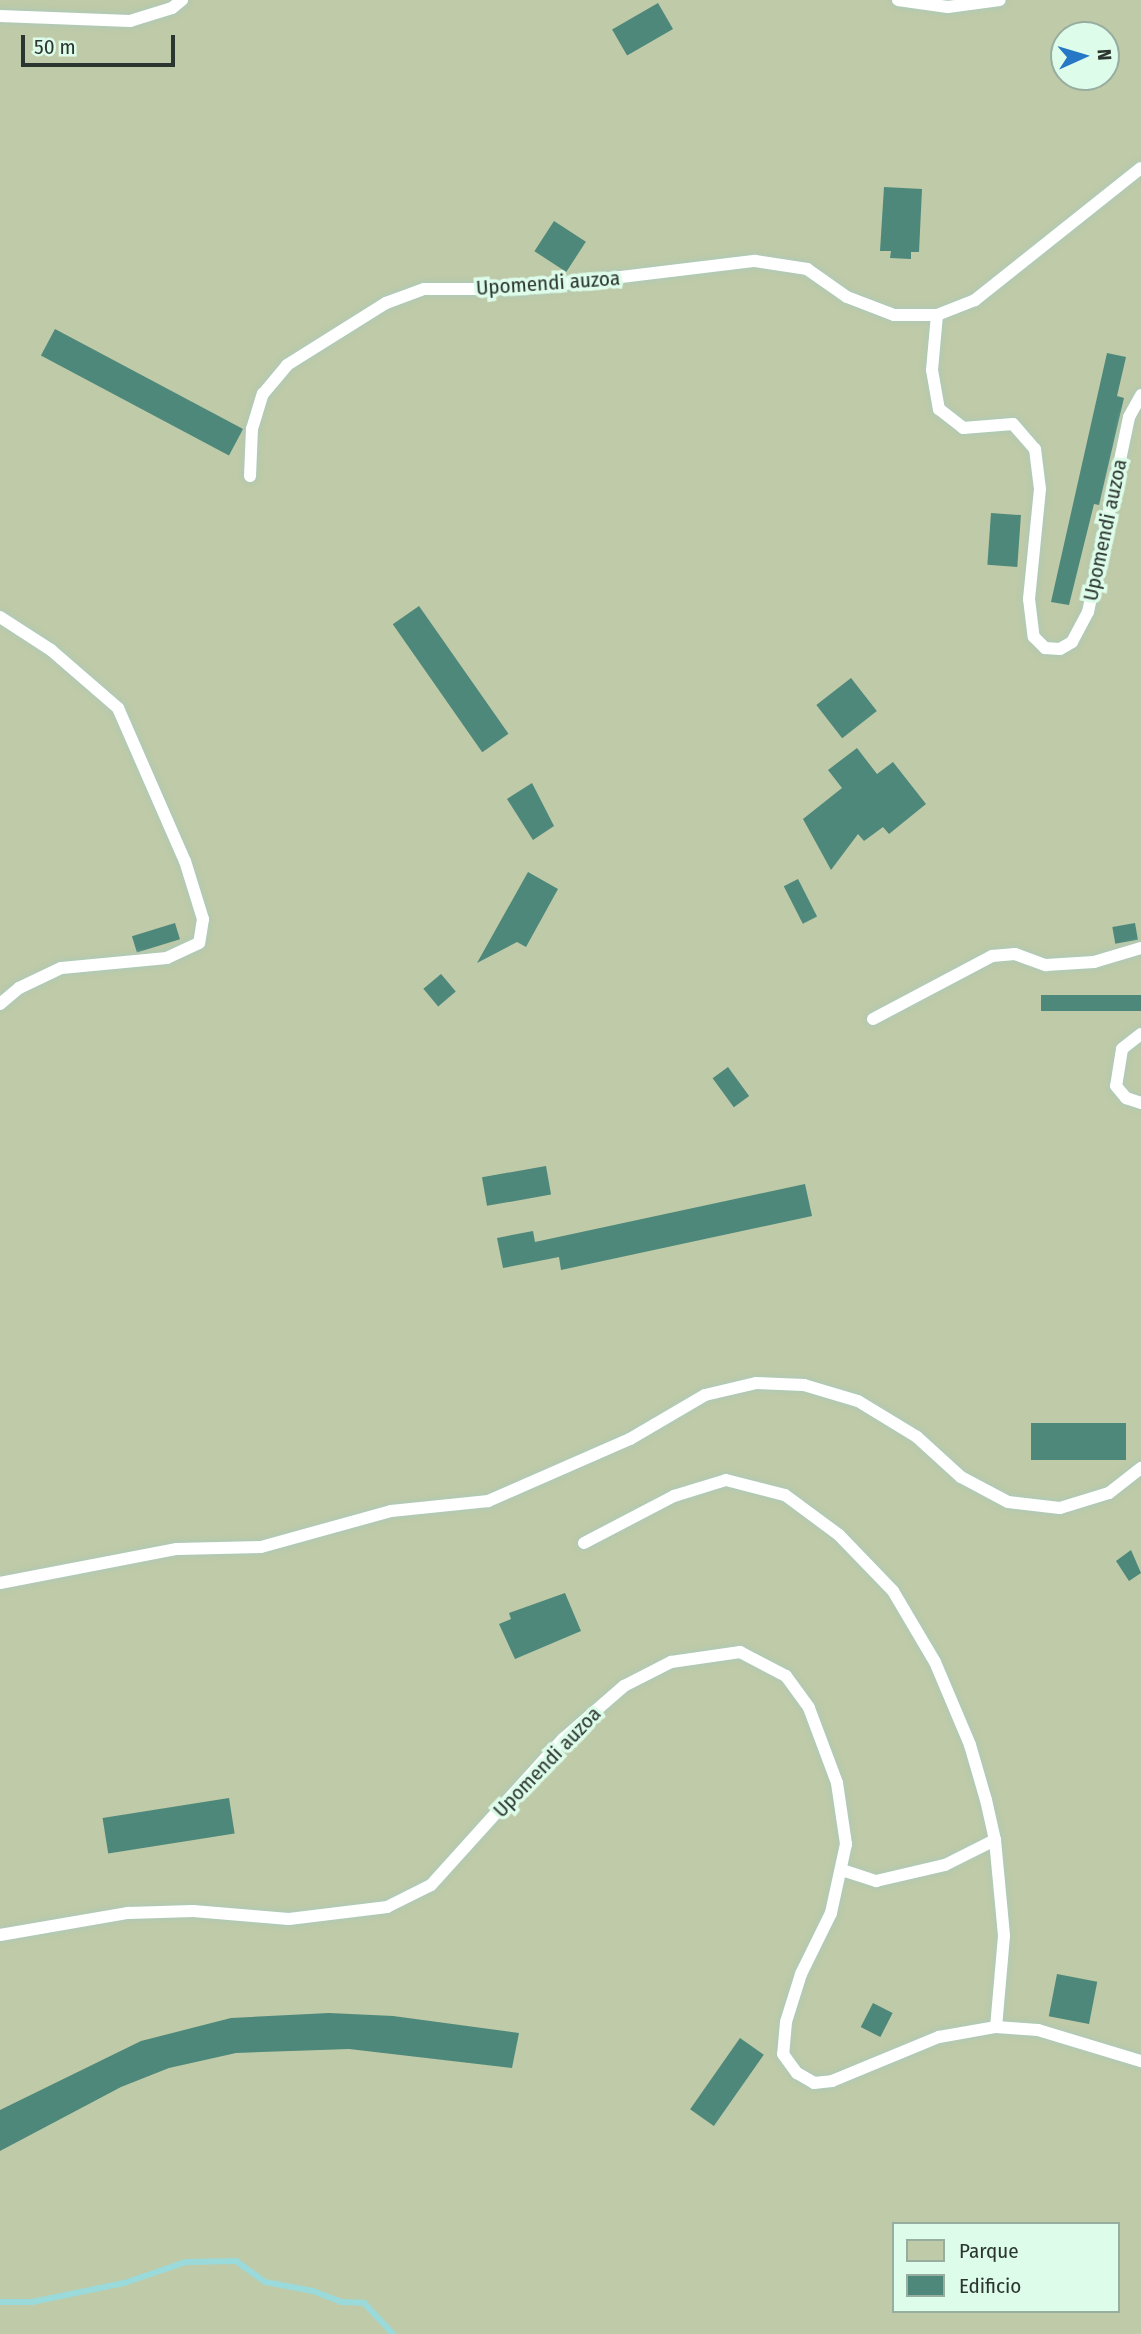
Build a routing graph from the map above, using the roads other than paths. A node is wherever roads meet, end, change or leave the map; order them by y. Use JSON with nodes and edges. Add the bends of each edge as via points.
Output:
{"nodes":[{"id":1,"x":182,"y":0,"type":"edge"},
{"id":2,"x":898,"y":0,"type":"edge"},
{"id":3,"x":1000,"y":0,"type":"edge"},
{"id":4,"x":0,"y":16,"type":"edge"},
{"id":5,"x":1141,"y":168,"type":"edge"},
{"id":6,"x":937,"y":315,"type":"junction"},
{"id":7,"x":1141,"y":395,"type":"edge"},
{"id":8,"x":250,"y":476,"type":"dead end"},
{"id":9,"x":0,"y":617,"type":"edge"},
{"id":10,"x":1141,"y":947,"type":"edge"},
{"id":11,"x":0,"y":1004,"type":"edge"},
{"id":12,"x":873,"y":1019,"type":"dead end"},
{"id":13,"x":1141,"y":1034,"type":"edge"},
{"id":14,"x":1141,"y":1102,"type":"edge"},
{"id":15,"x":1141,"y":1468,"type":"edge"},
{"id":16,"x":584,"y":1543,"type":"dead end"},
{"id":17,"x":0,"y":1583,"type":"edge"},
{"id":18,"x":995,"y":1840,"type":"junction"},
{"id":19,"x":842,"y":1870,"type":"junction"},
{"id":20,"x":0,"y":1936,"type":"edge"},
{"id":21,"x":996,"y":2027,"type":"junction"},
{"id":22,"x":1141,"y":2061,"type":"edge"}],
"edges":[{"from":1,"to":4,"type":"lane","via":[[130,22]]},
{"from":2,"to":3,"type":"lane","via":[[948,7]]},
{"from":5,"to":6,"type":"lane","name":"Upomendi auzoa","via":[[975,300]]},
{"from":6,"to":7,"type":"lane","name":"Upomendi auzoa","via":[[932,370],[939,410],[963,428],[1013,424],[1035,449],[1040,489],[1029,599],[1034,637],[1045,648],[1060,649],[1072,642],[1088,612],[1129,417]]},
{"from":6,"to":8,"type":"lane","name":"Upomendi auzoa","via":[[894,315],[847,297],[807,269],[755,261],[522,289],[424,289],[386,303],[287,365],[263,394],[252,429]]},
{"from":9,"to":11,"type":"lane","via":[[51,650],[118,708],[185,861],[203,919],[199,943],[167,958],[61,968],[19,988]]},
{"from":10,"to":12,"type":"lane","via":[[1094,962],[1058,964],[1015,954],[992,956]]},
{"from":13,"to":14,"type":"lane","via":[[1122,1049],[1116,1086],[1126,1098]]},
{"from":15,"to":17,"type":"lane","via":[[1109,1493],[1060,1508],[1008,1502],[961,1476],[917,1437],[858,1401],[804,1385],[756,1382],[705,1395],[630,1439],[488,1501],[391,1511],[261,1546],[177,1549]]},
{"from":16,"to":18,"type":"lane","via":[[674,1496],[726,1480],[785,1495],[839,1535],[892,1591],[935,1662],[971,1745]]},
{"from":18,"to":19,"type":"lane","via":[[944,1865],[876,1881]]},
{"from":18,"to":21,"type":"lane","via":[[1004,1936]]},
{"from":19,"to":20,"type":"lane","name":"Upomendi auzoa","via":[[846,1844],[837,1783],[810,1708],[786,1676],[740,1652],[701,1654],[671,1662],[624,1686],[564,1739],[431,1885],[387,1907],[289,1919],[193,1911],[128,1913]]},
{"from":19,"to":21,"type":"lane","name":"Upomendi auzoa","via":[[831,1913],[801,1974],[786,2022],[783,2054],[797,2073],[814,2083],[832,2081],[939,2037]]},
{"from":21,"to":22,"type":"lane","name":"Upomendi auzoa","via":[[1038,2030]]}]}
